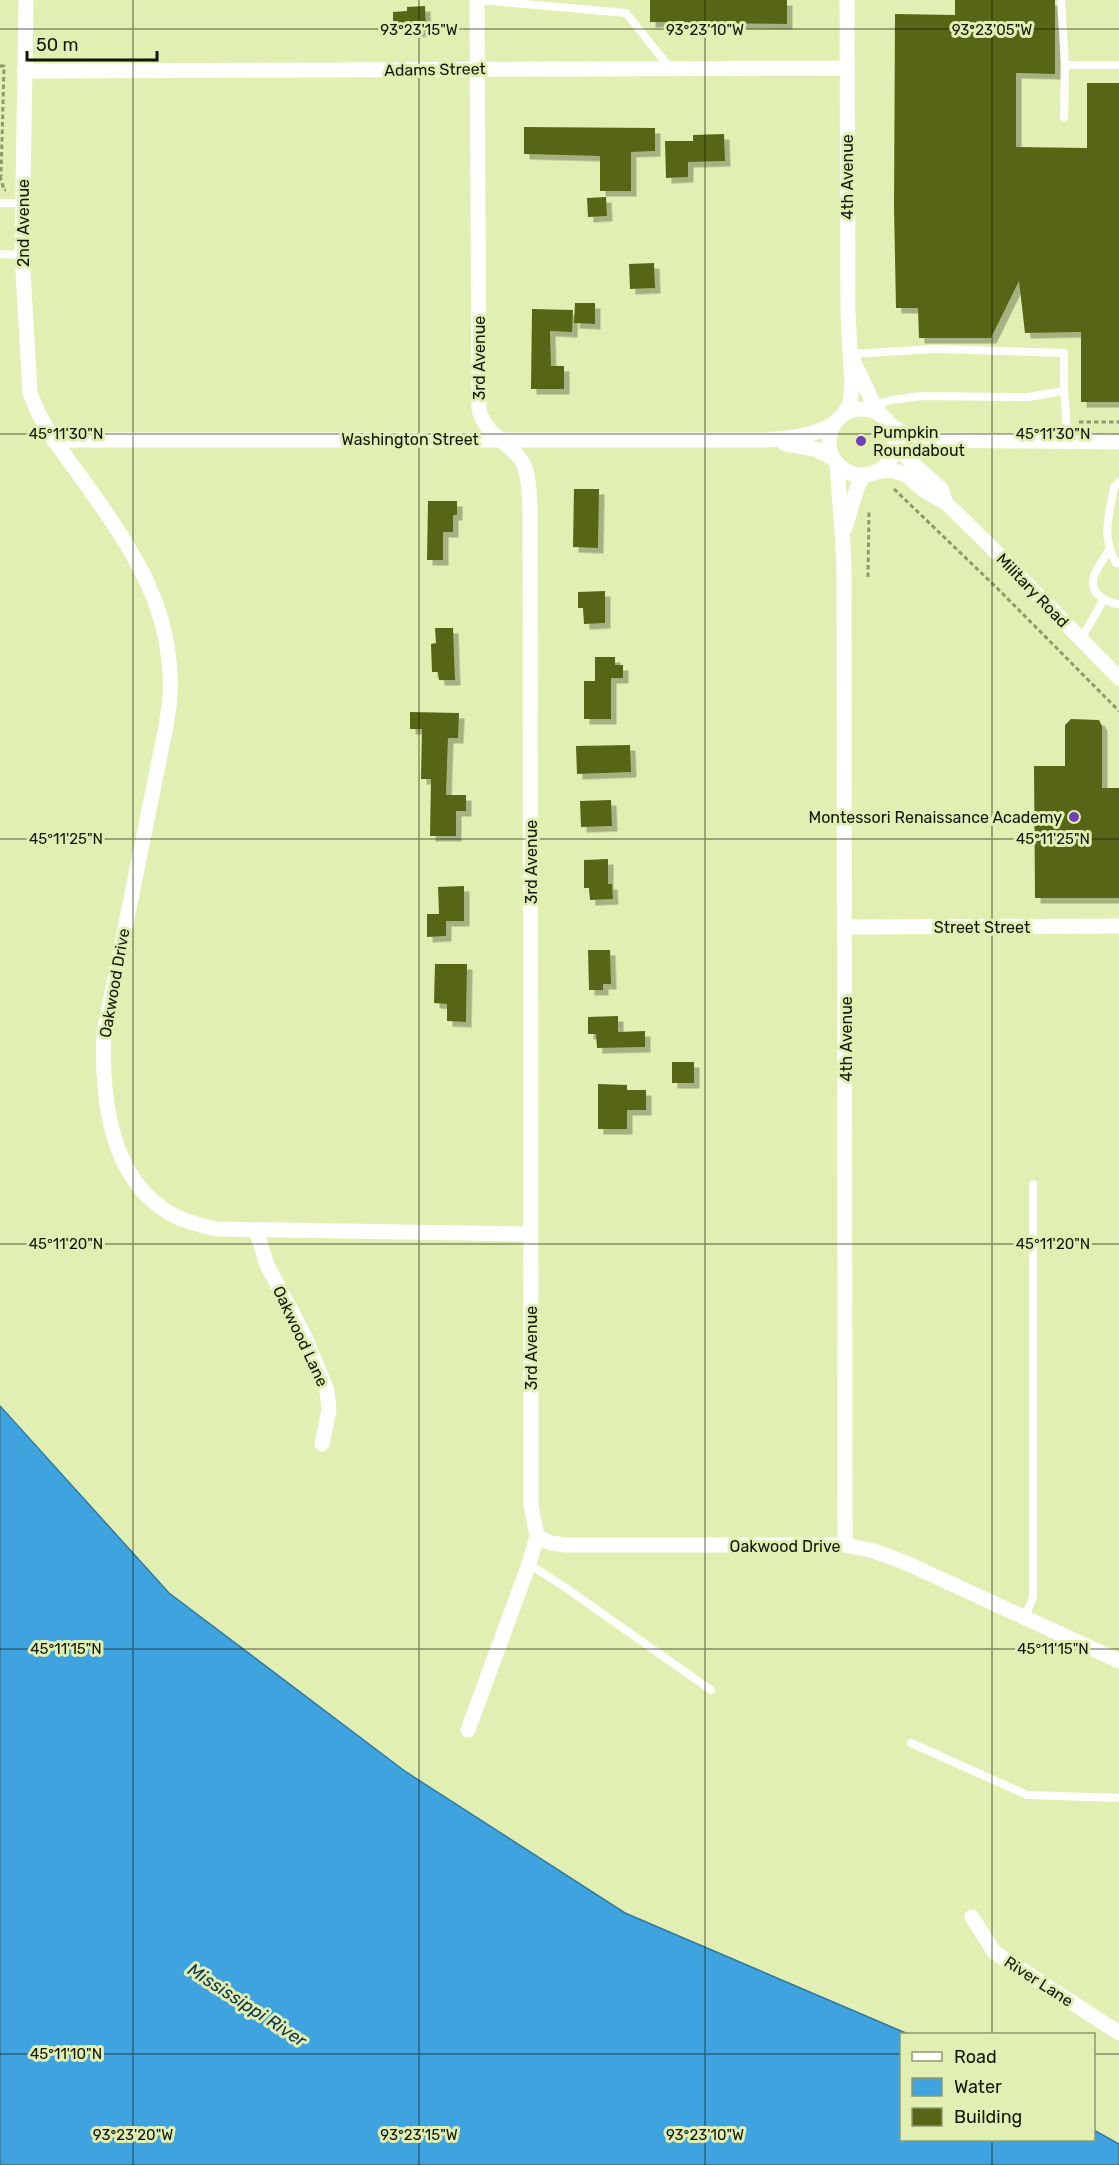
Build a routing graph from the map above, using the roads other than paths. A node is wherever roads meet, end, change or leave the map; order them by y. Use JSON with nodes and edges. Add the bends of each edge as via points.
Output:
{"nodes":[{"id":1,"x":26,"y":0,"type":"edge"},
{"id":2,"x":479,"y":0,"type":"edge"},
{"id":3,"x":847,"y":0,"type":"edge"},
{"id":4,"x":1061,"y":0,"type":"edge"},
{"id":5,"x":1065,"y":65,"type":"junction"},
{"id":6,"x":1119,"y":65,"type":"edge"},
{"id":7,"x":478,"y":68,"type":"junction"},
{"id":8,"x":670,"y":68,"type":"junction"},
{"id":9,"x":847,"y":68,"type":"junction"},
{"id":10,"x":24,"y":71,"type":"junction"},
{"id":11,"x":1064,"y":117,"type":"dead end"},
{"id":12,"x":0,"y":203,"type":"edge"},
{"id":13,"x":23,"y":203,"type":"junction"},
{"id":14,"x":0,"y":254,"type":"edge"},
{"id":15,"x":22,"y":255,"type":"junction"},
{"id":16,"x":850,"y":354,"type":"junction"},
{"id":17,"x":1064,"y":391,"type":"junction"},
{"id":18,"x":882,"y":415,"type":"junction"},
{"id":19,"x":839,"y":419,"type":"junction"},
{"id":20,"x":53,"y":440,"type":"junction"},
{"id":21,"x":499,"y":440,"type":"junction"},
{"id":22,"x":767,"y":441,"type":"junction"},
{"id":23,"x":895,"y":441,"type":"junction"},
{"id":24,"x":1068,"y":442,"type":"junction"},
{"id":25,"x":1119,"y":442,"type":"edge"},
{"id":26,"x":835,"y":460,"type":"junction"},
{"id":27,"x":870,"y":473,"type":"junction"},
{"id":28,"x":1119,"y":482,"type":"edge"},
{"id":29,"x":946,"y":503,"type":"junction"},
{"id":30,"x":844,"y":533,"type":"junction"},
{"id":31,"x":1109,"y":550,"type":"junction"},
{"id":32,"x":1119,"y":563,"type":"edge"},
{"id":33,"x":1104,"y":599,"type":"junction"},
{"id":34,"x":1119,"y":604,"type":"edge"},
{"id":35,"x":1081,"y":640,"type":"junction"},
{"id":36,"x":1119,"y":678,"type":"edge"},
{"id":37,"x":1119,"y":926,"type":"edge"},
{"id":38,"x":846,"y":927,"type":"junction"},
{"id":39,"x":1033,"y":1184,"type":"dead end"},
{"id":40,"x":256,"y":1230,"type":"junction"},
{"id":41,"x":530,"y":1234,"type":"junction"},
{"id":42,"x":322,"y":1444,"type":"dead end"},
{"id":43,"x":537,"y":1536,"type":"junction"},
{"id":44,"x":845,"y":1545,"type":"junction"},
{"id":45,"x":529,"y":1564,"type":"junction"},
{"id":46,"x":1025,"y":1617,"type":"junction"},
{"id":47,"x":1119,"y":1661,"type":"edge"},
{"id":48,"x":711,"y":1690,"type":"dead end"},
{"id":49,"x":468,"y":1730,"type":"dead end"},
{"id":50,"x":911,"y":1743,"type":"dead end"},
{"id":51,"x":1119,"y":1798,"type":"edge"},
{"id":52,"x":972,"y":1917,"type":"dead end"},
{"id":53,"x":1119,"y":2033,"type":"edge"}],
"edges":[{"from":1,"to":10,"type":"street","name":"2nd Avenue"},
{"from":2,"to":7,"type":"street","name":"3rd Avenue"},
{"from":2,"to":8,"type":"lane","via":[[626,13]]},
{"from":3,"to":9,"type":"street","name":"4th Avenue"},
{"from":4,"to":5,"type":"lane"},
{"from":5,"to":6,"type":"lane"},
{"from":5,"to":11,"type":"lane"},
{"from":7,"to":8,"type":"street","name":"Adams Street"},
{"from":7,"to":10,"type":"street","name":"Adams Street"},
{"from":7,"to":21,"type":"street","name":"3rd Avenue","via":[[479,408],[486,426]]},
{"from":8,"to":9,"type":"street","name":"Adams Street"},
{"from":9,"to":16,"type":"street","name":"4th Avenue"},
{"from":10,"to":13,"type":"street","name":"2nd Avenue"},
{"from":12,"to":13,"type":"lane"},
{"from":13,"to":15,"type":"street","name":"2nd Avenue"},
{"from":14,"to":15,"type":"lane"},
{"from":15,"to":20,"type":"street","name":"2nd Avenue","via":[[30,393]]},
{"from":16,"to":17,"type":"lane","via":[[935,349],[1064,353]]},
{"from":16,"to":18,"type":"street","name":"4th Avenue"},
{"from":16,"to":19,"type":"street","name":"4th Avenue","via":[[850,404]]},
{"from":17,"to":18,"type":"lane","via":[[1028,397],[922,396],[891,400]]},
{"from":17,"to":24,"type":"lane"},
{"from":18,"to":19,"type":"street","via":[[858,409]]},
{"from":18,"to":23,"type":"street"},
{"from":18,"to":24,"type":"street","via":[[903,433],[939,440]]},
{"from":19,"to":22,"type":"street","name":"Washington Street","via":[[808,435]]},
{"from":19,"to":26,"type":"street","via":[[830,437]]},
{"from":20,"to":21,"type":"street","name":"Washington Street"},
{"from":20,"to":40,"type":"street","name":"Oakwood Drive","via":[[148,580],[160,613],[168,656],[170,694],[166,726],[104,1032],[103,1068],[113,1135],[133,1180],[160,1207],[177,1217],[216,1229]]},
{"from":21,"to":22,"type":"street","name":"Washington Street"},
{"from":21,"to":41,"type":"street","name":"3rd Avenue","via":[[522,462],[530,506]]},
{"from":22,"to":26,"type":"street","name":"Washington Street","via":[[815,449]]},
{"from":23,"to":27,"type":"street","via":[[888,461]]},
{"from":23,"to":29,"type":"street","name":"Military Road","via":[[908,459],[941,489]]},
{"from":24,"to":25,"type":"street"},
{"from":26,"to":27,"type":"street","via":[[849,472]]},
{"from":26,"to":30,"type":"street","name":"4th Avenue"},
{"from":27,"to":29,"type":"street","name":"Military Road","via":[[891,470],[907,475]]},
{"from":27,"to":30,"type":"street","name":"4th Avenue","via":[[855,492]]},
{"from":28,"to":31,"type":"lane","via":[[1114,487],[1106,537]]},
{"from":29,"to":35,"type":"street","name":"Military Road"},
{"from":30,"to":38,"type":"street","name":"4th Avenue"},
{"from":31,"to":32,"type":"lane"},
{"from":31,"to":33,"type":"lane","via":[[1093,576],[1092,586]]},
{"from":33,"to":34,"type":"lane"},
{"from":33,"to":35,"type":"lane"},
{"from":35,"to":36,"type":"street","name":"Military Road"},
{"from":37,"to":38,"type":"street","name":"Street Street"},
{"from":38,"to":44,"type":"street","name":"4th Avenue"},
{"from":39,"to":46,"type":"lane","via":[[1033,1597]]},
{"from":40,"to":41,"type":"street","name":"Oakwood Drive"},
{"from":40,"to":42,"type":"street","name":"Oakwood Lane","via":[[267,1264],[306,1339],[327,1391],[329,1410]]},
{"from":41,"to":43,"type":"street","name":"3rd Avenue","via":[[531,1506]]},
{"from":43,"to":44,"type":"street","name":"Oakwood Drive","via":[[567,1545]]},
{"from":43,"to":45,"type":"street","name":"3rd Avenue"},
{"from":44,"to":46,"type":"street","name":"Oakwood Drive","via":[[904,1562]]},
{"from":45,"to":48,"type":"lane"},
{"from":45,"to":49,"type":"street","name":"3rd Avenue"},
{"from":46,"to":47,"type":"street","name":"Oakwood Drive"},
{"from":50,"to":51,"type":"lane","via":[[1027,1795]]},
{"from":52,"to":53,"type":"street","name":"River Lane","via":[[994,1953]]}]}
